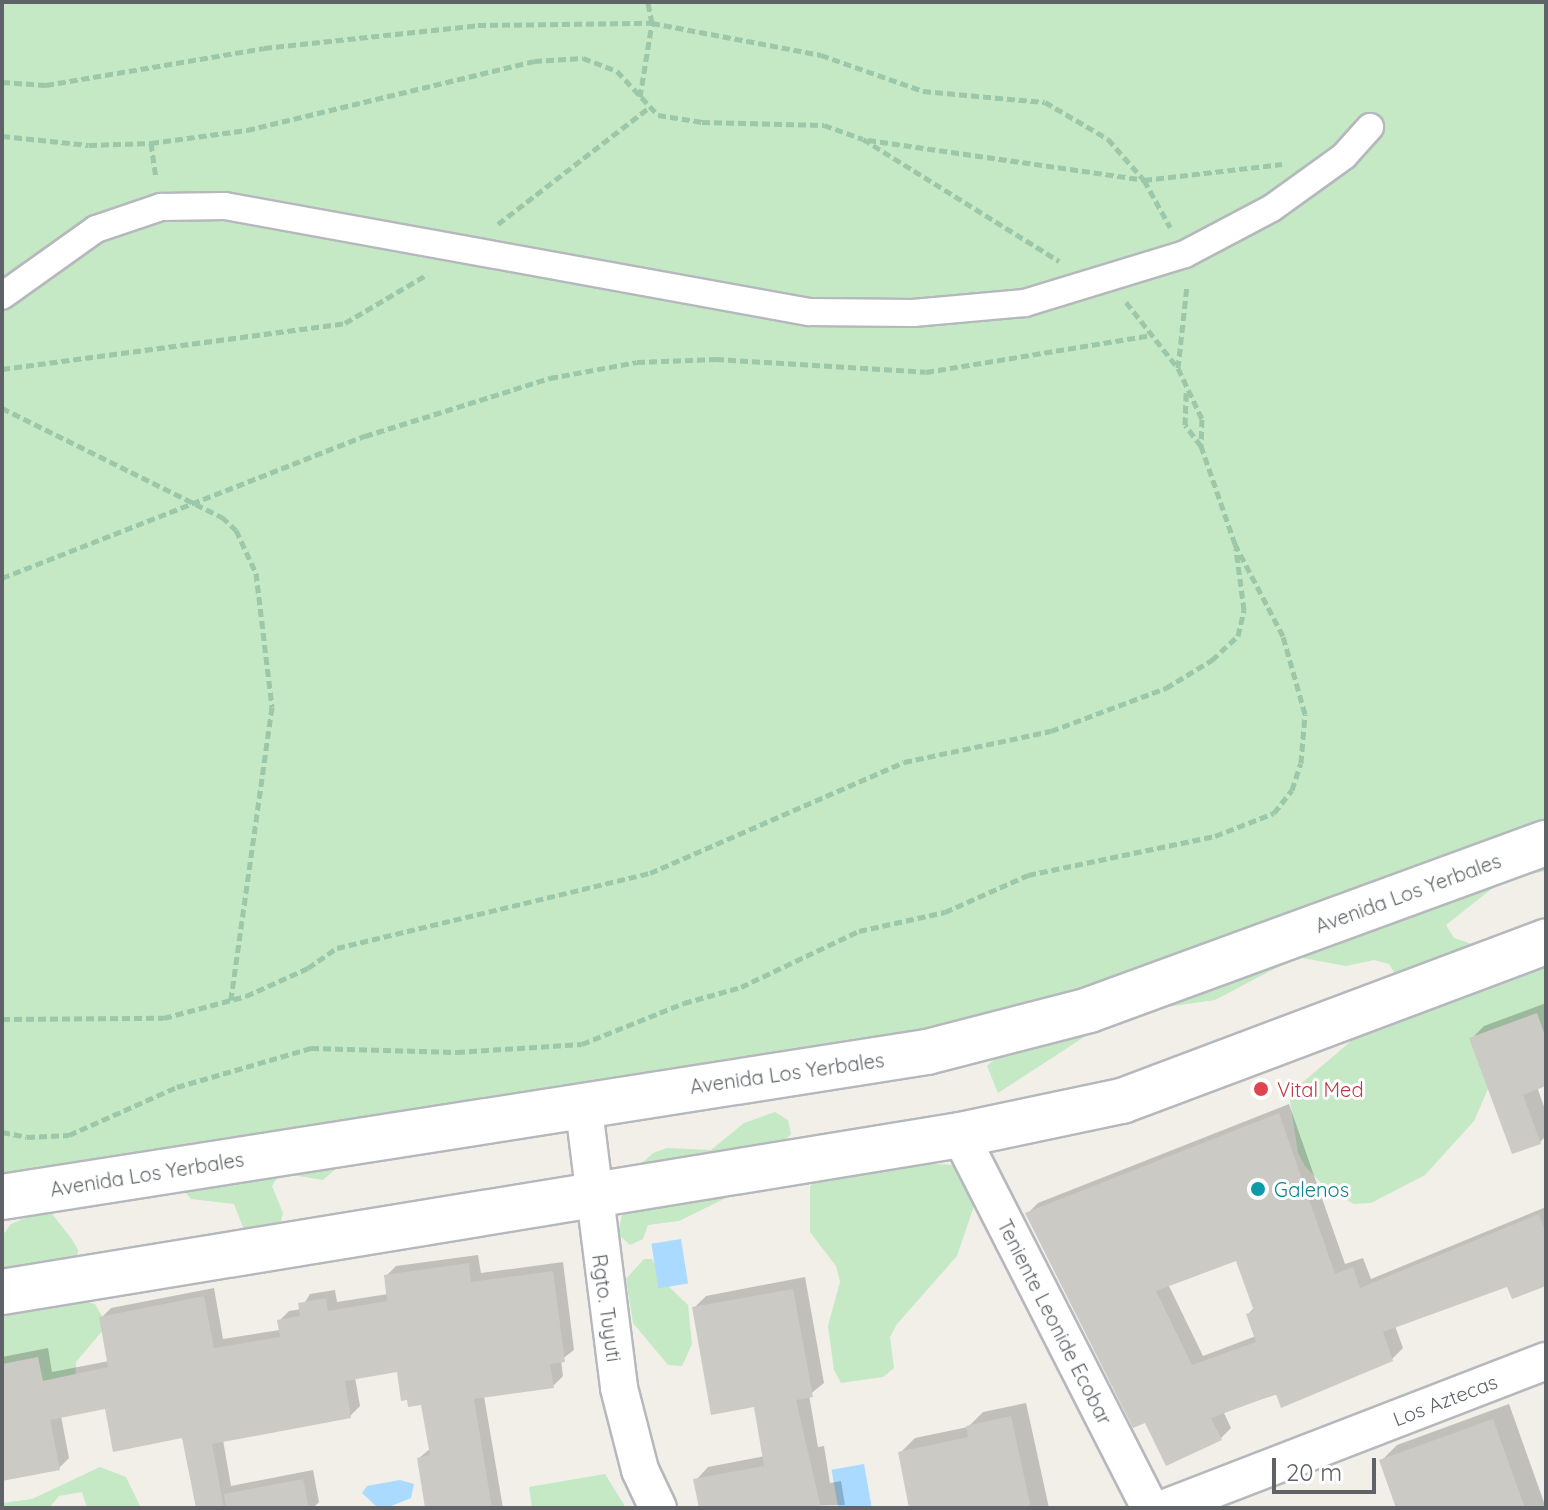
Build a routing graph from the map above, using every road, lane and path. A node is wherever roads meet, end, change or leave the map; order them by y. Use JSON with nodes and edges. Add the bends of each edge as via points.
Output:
{"nodes":[{"id":1,"x":648,"y":2,"type":"edge"},
{"id":2,"x":652,"y":23,"type":"junction"},
{"id":3,"x":2,"y":82,"type":"edge"},
{"id":4,"x":640,"y":98,"type":"junction"},
{"id":5,"x":650,"y":107,"type":"junction"},
{"id":6,"x":1370,"y":127,"type":"dead end"},
{"id":7,"x":2,"y":136,"type":"edge"},
{"id":8,"x":863,"y":139,"type":"junction"},
{"id":9,"x":1344,"y":156,"type":"junction"},
{"id":10,"x":1144,"y":180,"type":"junction"},
{"id":11,"x":465,"y":251,"type":"junction"},
{"id":12,"x":1185,"y":254,"type":"junction"},
{"id":13,"x":1097,"y":284,"type":"junction"},
{"id":14,"x":2,"y":296,"type":"edge"},
{"id":15,"x":1152,"y":335,"type":"junction"},
{"id":16,"x":1178,"y":368,"type":"junction"},
{"id":17,"x":2,"y":369,"type":"edge"},
{"id":18,"x":1186,"y":390,"type":"junction"},
{"id":19,"x":2,"y":408,"type":"edge"},
{"id":20,"x":1201,"y":446,"type":"junction"},
{"id":21,"x":191,"y":501,"type":"junction"},
{"id":22,"x":1235,"y":544,"type":"junction"},
{"id":23,"x":2,"y":578,"type":"edge"},
{"id":24,"x":1546,"y":843,"type":"edge"},
{"id":25,"x":1546,"y":942,"type":"edge"},
{"id":26,"x":231,"y":1000,"type":"junction"},
{"id":27,"x":2,"y":1019,"type":"edge"},
{"id":28,"x":583,"y":1102,"type":"junction"},
{"id":29,"x":2,"y":1132,"type":"edge"},
{"id":30,"x":960,"y":1135,"type":"junction"},
{"id":31,"x":591,"y":1195,"type":"junction"},
{"id":32,"x":2,"y":1197,"type":"edge"},
{"id":33,"x":2,"y":1292,"type":"edge"},
{"id":34,"x":1546,"y":1361,"type":"edge"},
{"id":35,"x":658,"y":1508,"type":"edge"},
{"id":36,"x":1150,"y":1508,"type":"edge"},
{"id":37,"x":1165,"y":1508,"type":"edge"}],
"edges":[{"from":1,"to":2,"type":"path"},
{"from":2,"to":3,"type":"path","via":[[478,25],[264,48],[46,85]]},
{"from":2,"to":4,"type":"path"},
{"from":2,"to":10,"type":"path","via":[[821,55],[923,91],[1045,102],[1108,139]]},
{"from":4,"to":5,"type":"path"},
{"from":4,"to":7,"type":"path","via":[[617,71],[583,58],[534,61],[247,130],[89,145]]},
{"from":5,"to":8,"type":"path","via":[[658,115],[702,122],[824,125]]},
{"from":5,"to":11,"type":"path"},
{"from":6,"to":9,"type":"street"},
{"from":8,"to":10,"type":"path"},
{"from":8,"to":13,"type":"path","via":[[948,197]]},
{"from":9,"to":10,"type":"path"},
{"from":9,"to":12,"type":"street","via":[[1272,208]]},
{"from":10,"to":12,"type":"path"},
{"from":11,"to":13,"type":"street","via":[[809,312],[913,313],[1025,303]]},
{"from":11,"to":14,"type":"street","via":[[225,206],[161,207],[96,229]]},
{"from":11,"to":17,"type":"path","via":[[345,323]]},
{"from":12,"to":13,"type":"street"},
{"from":12,"to":16,"type":"path","via":[[1188,301]]},
{"from":13,"to":15,"type":"path","via":[[1127,303]]},
{"from":15,"to":16,"type":"path"},
{"from":15,"to":21,"type":"path","via":[[926,372],[743,360],[637,362],[550,378],[365,436]]},
{"from":16,"to":18,"type":"path"},
{"from":18,"to":20,"type":"path","via":[[1202,419]]},
{"from":18,"to":20,"type":"path","via":[[1182,415]]},
{"from":19,"to":21,"type":"path"},
{"from":20,"to":22,"type":"path"},
{"from":21,"to":23,"type":"path"},
{"from":21,"to":26,"type":"path","via":[[236,530],[256,573],[272,707]]},
{"from":22,"to":26,"type":"path","via":[[1244,610],[1238,636],[1212,660],[1166,688],[1051,731],[904,762],[650,873],[337,948],[308,968]]},
{"from":22,"to":29,"type":"path","via":[[1283,636],[1305,714],[1301,763],[1292,790],[1274,813],[1215,836],[1028,875],[945,912],[859,931],[741,987],[684,1003],[582,1044],[457,1052],[311,1048],[177,1087],[69,1135]]},
{"from":24,"to":28,"type":"street","name":"Avenida Los Yerbales","via":[[1074,1014],[927,1052]]},
{"from":25,"to":30,"type":"street","via":[[1122,1101]]},
{"from":26,"to":27,"type":"path","via":[[164,1018]]},
{"from":28,"to":31,"type":"street","name":"Rgto. Tuyuti"},
{"from":28,"to":32,"type":"street","name":"Avenida Los Yerbales"},
{"from":30,"to":31,"type":"street"},
{"from":30,"to":36,"type":"street","name":"Teniente Leonide Ecobar"},
{"from":31,"to":33,"type":"street"},
{"from":31,"to":35,"type":"street","name":"Rgto. Tuyuti","via":[[619,1388],[640,1470]]},
{"from":34,"to":37,"type":"street","name":"Los Aztecas"}]}
